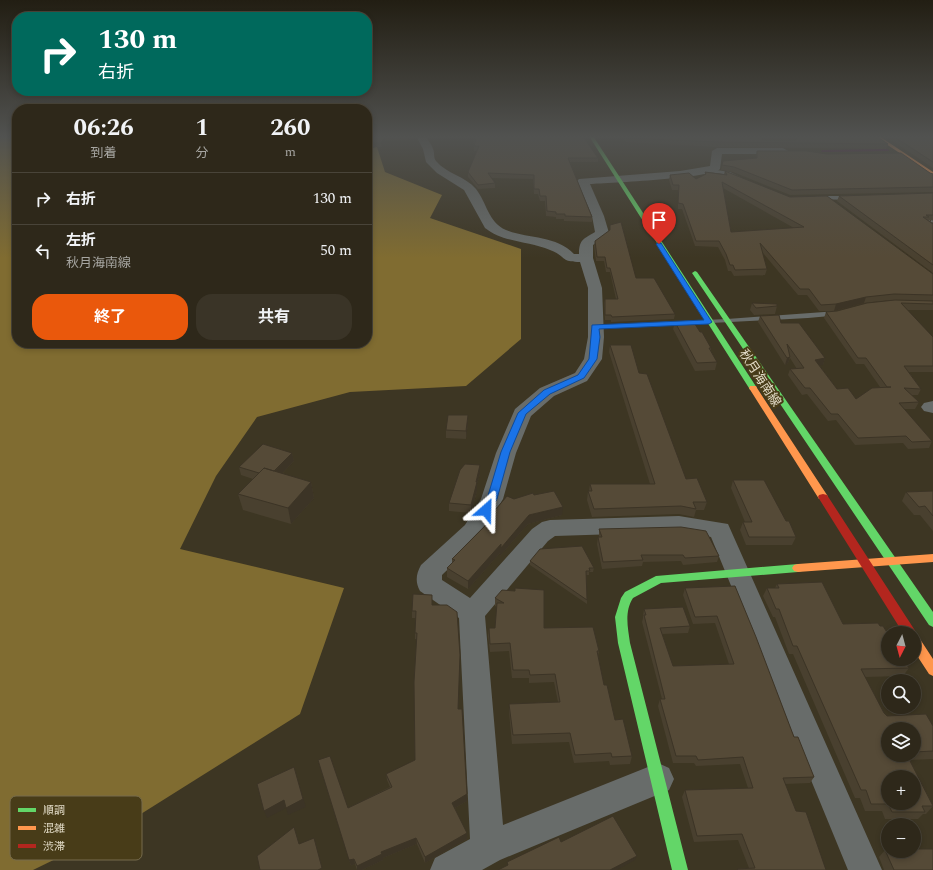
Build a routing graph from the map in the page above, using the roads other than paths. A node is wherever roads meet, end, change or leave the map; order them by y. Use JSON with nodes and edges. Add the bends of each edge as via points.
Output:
{"nodes":[{"id":1,"x":449,"y":177,"type":"edge"},
{"id":2,"x":630,"y":177,"type":"edge"},
{"id":3,"x":661,"y":177,"type":"edge"},
{"id":4,"x":736,"y":177,"type":"edge"},
{"id":5,"x":617,"y":179,"type":"junction"},
{"id":6,"x":743,"y":180,"type":"edge"},
{"id":7,"x":633,"y":181,"type":"junction"},
{"id":8,"x":858,"y":197,"type":"edge"},
{"id":9,"x":827,"y":198,"type":"junction"},
{"id":10,"x":811,"y":199,"type":"edge"},
{"id":11,"x":836,"y":205,"type":"edge"},
{"id":12,"x":586,"y":258,"type":"junction"},
{"id":13,"x":688,"y":262,"type":"dead end"},
{"id":14,"x":849,"y":310,"type":"edge"},
{"id":15,"x":727,"y":321,"type":"junction"},
{"id":16,"x":709,"y":322,"type":"junction"},
{"id":17,"x":595,"y":327,"type":"junction"},
{"id":18,"x":933,"y":558,"type":"edge"},
{"id":19,"x":891,"y":561,"type":"junction"},
{"id":20,"x":865,"y":563,"type":"junction"},
{"id":21,"x":738,"y":573,"type":"junction"},
{"id":22,"x":472,"y":613,"type":"junction"},
{"id":23,"x":933,"y":622,"type":"edge"},
{"id":24,"x":906,"y":626,"type":"edge"},
{"id":25,"x":921,"y":651,"type":"edge"},
{"id":26,"x":933,"y":670,"type":"edge"},
{"id":27,"x":658,"y":779,"type":"junction"},
{"id":28,"x":488,"y":848,"type":"junction"},
{"id":29,"x":447,"y":870,"type":"edge"},
{"id":30,"x":680,"y":870,"type":"edge"},
{"id":31,"x":865,"y":870,"type":"edge"}],
"edges":[{"from":1,"to":12,"type":"street","via":[[472,192],[485,221],[501,233],[566,251],[570,258]]},
{"from":2,"to":7,"type":"main road"},
{"from":3,"to":7,"type":"street"},
{"from":4,"to":6,"type":"lane"},
{"from":5,"to":7,"type":"street"},
{"from":5,"to":12,"type":"street","via":[[583,181],[602,232],[586,244]]},
{"from":5,"to":16,"type":"main road","name":"秋月海南線"},
{"from":8,"to":9,"type":"lane"},
{"from":9,"to":10,"type":"lane"},
{"from":9,"to":11,"type":"lane"},
{"from":12,"to":17,"type":"street","via":[[595,288]]},
{"from":13,"to":15,"type":"main road","name":"秋月海南線"},
{"from":14,"to":15,"type":"lane","via":[[808,316]]},
{"from":15,"to":16,"type":"lane"},
{"from":15,"to":19,"type":"main road","name":"秋月海南線"},
{"from":16,"to":17,"type":"lane"},
{"from":16,"to":20,"type":"main road","name":"秋月海南線"},
{"from":17,"to":22,"type":"street","via":[[593,359],[581,377],[547,392],[522,413],[506,452],[492,499],[473,531],[430,572],[429,584]]},
{"from":18,"to":19,"type":"main road"},
{"from":19,"to":20,"type":"main road"},
{"from":19,"to":23,"type":"main road","name":"秋月海南線"},
{"from":20,"to":21,"type":"main road"},
{"from":20,"to":24,"type":"main road","name":"秋月海南線"},
{"from":21,"to":22,"type":"street","via":[[720,530],[679,524],[550,528]]},
{"from":21,"to":27,"type":"main road","via":[[660,579],[635,589],[624,599],[620,618],[624,643]]},
{"from":21,"to":31,"type":"street"},
{"from":22,"to":28,"type":"street"},
{"from":25,"to":26,"type":"main road"},
{"from":27,"to":28,"type":"street"},
{"from":27,"to":30,"type":"main road"},
{"from":28,"to":29,"type":"street"}]}
